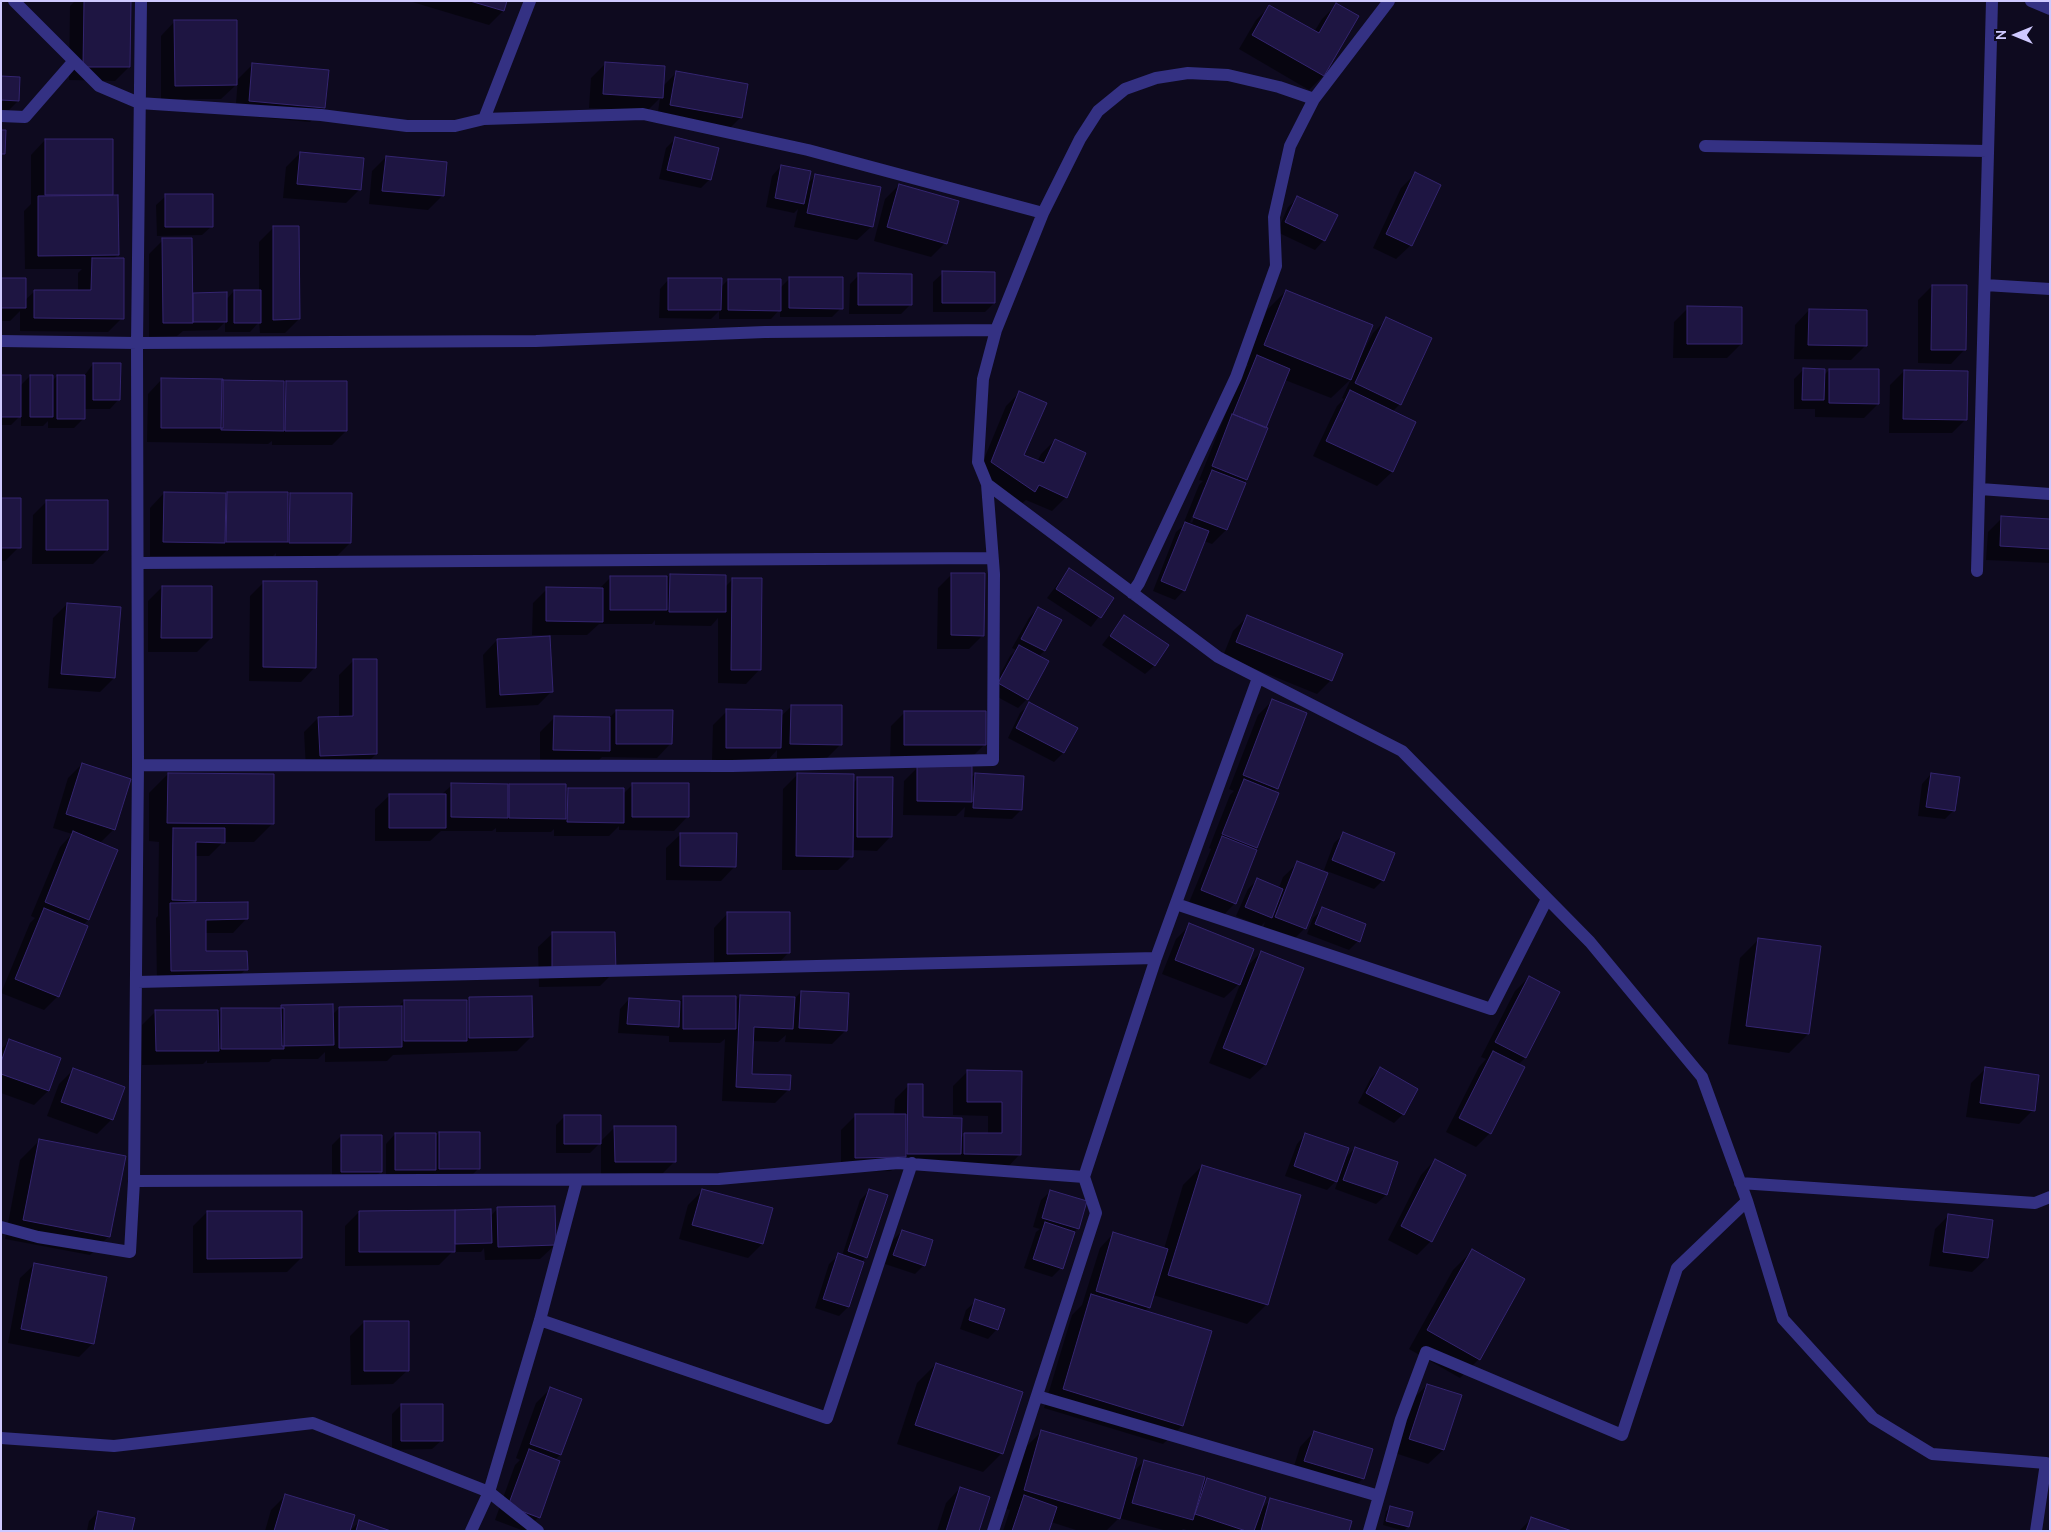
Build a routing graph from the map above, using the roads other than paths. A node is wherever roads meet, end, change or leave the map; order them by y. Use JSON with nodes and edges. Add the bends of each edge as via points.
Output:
{"nodes":[{"id":1,"x":14,"y":1,"type":"edge"},
{"id":2,"x":141,"y":1,"type":"edge"},
{"id":3,"x":530,"y":1,"type":"edge"},
{"id":4,"x":1389,"y":1,"type":"edge"},
{"id":5,"x":1992,"y":1,"type":"edge"},
{"id":6,"x":2031,"y":1,"type":"edge"},
{"id":7,"x":2050,"y":9,"type":"edge"},
{"id":8,"x":73,"y":62,"type":"junction"},
{"id":9,"x":1314,"y":99,"type":"junction"},
{"id":10,"x":139,"y":103,"type":"junction"},
{"id":11,"x":1,"y":116,"type":"edge"},
{"id":12,"x":484,"y":119,"type":"junction"},
{"id":13,"x":1706,"y":146,"type":"dead end"},
{"id":14,"x":1987,"y":151,"type":"junction"},
{"id":15,"x":1043,"y":213,"type":"junction"},
{"id":16,"x":1985,"y":285,"type":"junction"},
{"id":17,"x":2050,"y":288,"type":"edge"},
{"id":18,"x":996,"y":330,"type":"junction"},
{"id":19,"x":1,"y":341,"type":"edge"},
{"id":20,"x":137,"y":343,"type":"junction"},
{"id":21,"x":987,"y":484,"type":"junction"},
{"id":22,"x":1980,"y":489,"type":"junction"},
{"id":23,"x":2050,"y":494,"type":"edge"},
{"id":24,"x":991,"y":558,"type":"junction"},
{"id":25,"x":138,"y":563,"type":"junction"},
{"id":26,"x":1976,"y":571,"type":"dead end"},
{"id":27,"x":1132,"y":593,"type":"junction"},
{"id":28,"x":1258,"y":678,"type":"junction"},
{"id":29,"x":138,"y":765,"type":"junction"},
{"id":30,"x":1547,"y":899,"type":"junction"},
{"id":31,"x":1176,"y":904,"type":"junction"},
{"id":32,"x":1156,"y":958,"type":"junction"},
{"id":33,"x":136,"y":982,"type":"junction"},
{"id":34,"x":912,"y":1163,"type":"junction"},
{"id":35,"x":1084,"y":1177,"type":"junction"},
{"id":36,"x":577,"y":1180,"type":"junction"},
{"id":37,"x":134,"y":1181,"type":"junction"},
{"id":38,"x":1740,"y":1183,"type":"junction"},
{"id":39,"x":2050,"y":1197,"type":"edge"},
{"id":40,"x":1747,"y":1201,"type":"junction"},
{"id":41,"x":1,"y":1227,"type":"edge"},
{"id":42,"x":540,"y":1320,"type":"junction"},
{"id":43,"x":1037,"y":1396,"type":"junction"},
{"id":44,"x":1,"y":1438,"type":"edge"},
{"id":45,"x":489,"y":1492,"type":"junction"},
{"id":46,"x":1379,"y":1496,"type":"junction"},
{"id":47,"x":471,"y":1531,"type":"edge"},
{"id":48,"x":538,"y":1531,"type":"edge"},
{"id":49,"x":993,"y":1531,"type":"edge"},
{"id":50,"x":1369,"y":1531,"type":"edge"},
{"id":51,"x":2036,"y":1531,"type":"edge"}],
"edges":[{"from":1,"to":8,"type":"street"},
{"from":2,"to":10,"type":"street"},
{"from":3,"to":12,"type":"street"},
{"from":4,"to":9,"type":"street"},
{"from":5,"to":14,"type":"street"},
{"from":6,"to":7,"type":"street"},
{"from":8,"to":10,"type":"street","via":[[99,86]]},
{"from":8,"to":11,"type":"street","via":[[25,117]]},
{"from":9,"to":15,"type":"street","via":[[1228,75],[1188,73],[1156,78],[1125,89],[1098,111],[1080,139]]},
{"from":9,"to":27,"type":"street","via":[[1290,146],[1274,217],[1276,266],[1236,377]]},
{"from":10,"to":12,"type":"street","via":[[322,115],[407,126],[455,126]]},
{"from":10,"to":20,"type":"street"},
{"from":12,"to":15,"type":"street","via":[[643,114],[808,150]]},
{"from":13,"to":14,"type":"street"},
{"from":14,"to":16,"type":"street"},
{"from":15,"to":18,"type":"street"},
{"from":16,"to":17,"type":"street"},
{"from":16,"to":22,"type":"street"},
{"from":18,"to":20,"type":"street","via":[[765,332],[536,341]]},
{"from":18,"to":21,"type":"street","via":[[983,379],[978,462]]},
{"from":19,"to":20,"type":"street"},
{"from":20,"to":25,"type":"street"},
{"from":21,"to":24,"type":"street"},
{"from":21,"to":27,"type":"street"},
{"from":22,"to":23,"type":"street"},
{"from":22,"to":26,"type":"street"},
{"from":24,"to":25,"type":"street"},
{"from":24,"to":29,"type":"street","via":[[994,574],[993,760],[732,766]]},
{"from":25,"to":29,"type":"street"},
{"from":27,"to":28,"type":"street","via":[[1218,657]]},
{"from":28,"to":30,"type":"street","via":[[1402,751]]},
{"from":28,"to":31,"type":"street"},
{"from":29,"to":33,"type":"street"},
{"from":30,"to":31,"type":"street","via":[[1491,1009]]},
{"from":30,"to":38,"type":"street","via":[[1590,942],[1702,1077]]},
{"from":31,"to":32,"type":"street"},
{"from":32,"to":33,"type":"street"},
{"from":32,"to":35,"type":"street"},
{"from":33,"to":37,"type":"street"},
{"from":34,"to":35,"type":"street"},
{"from":34,"to":36,"type":"street","via":[[719,1180]]},
{"from":34,"to":42,"type":"street","via":[[827,1418]]},
{"from":35,"to":43,"type":"street","via":[[1096,1212]]},
{"from":36,"to":37,"type":"street"},
{"from":36,"to":42,"type":"street"},
{"from":37,"to":41,"type":"street","via":[[130,1252],[38,1237]]},
{"from":38,"to":39,"type":"street","via":[[2034,1203]]},
{"from":38,"to":40,"type":"street"},
{"from":40,"to":46,"type":"street","via":[[1677,1268],[1622,1436],[1426,1352],[1401,1419]]},
{"from":40,"to":51,"type":"street","via":[[1783,1320],[1873,1418],[1932,1454],[2046,1463]]},
{"from":42,"to":45,"type":"street"},
{"from":43,"to":46,"type":"street"},
{"from":43,"to":49,"type":"street"},
{"from":44,"to":45,"type":"street","via":[[114,1446],[313,1423]]},
{"from":45,"to":47,"type":"street"},
{"from":45,"to":48,"type":"street"},
{"from":46,"to":50,"type":"street"}]}
